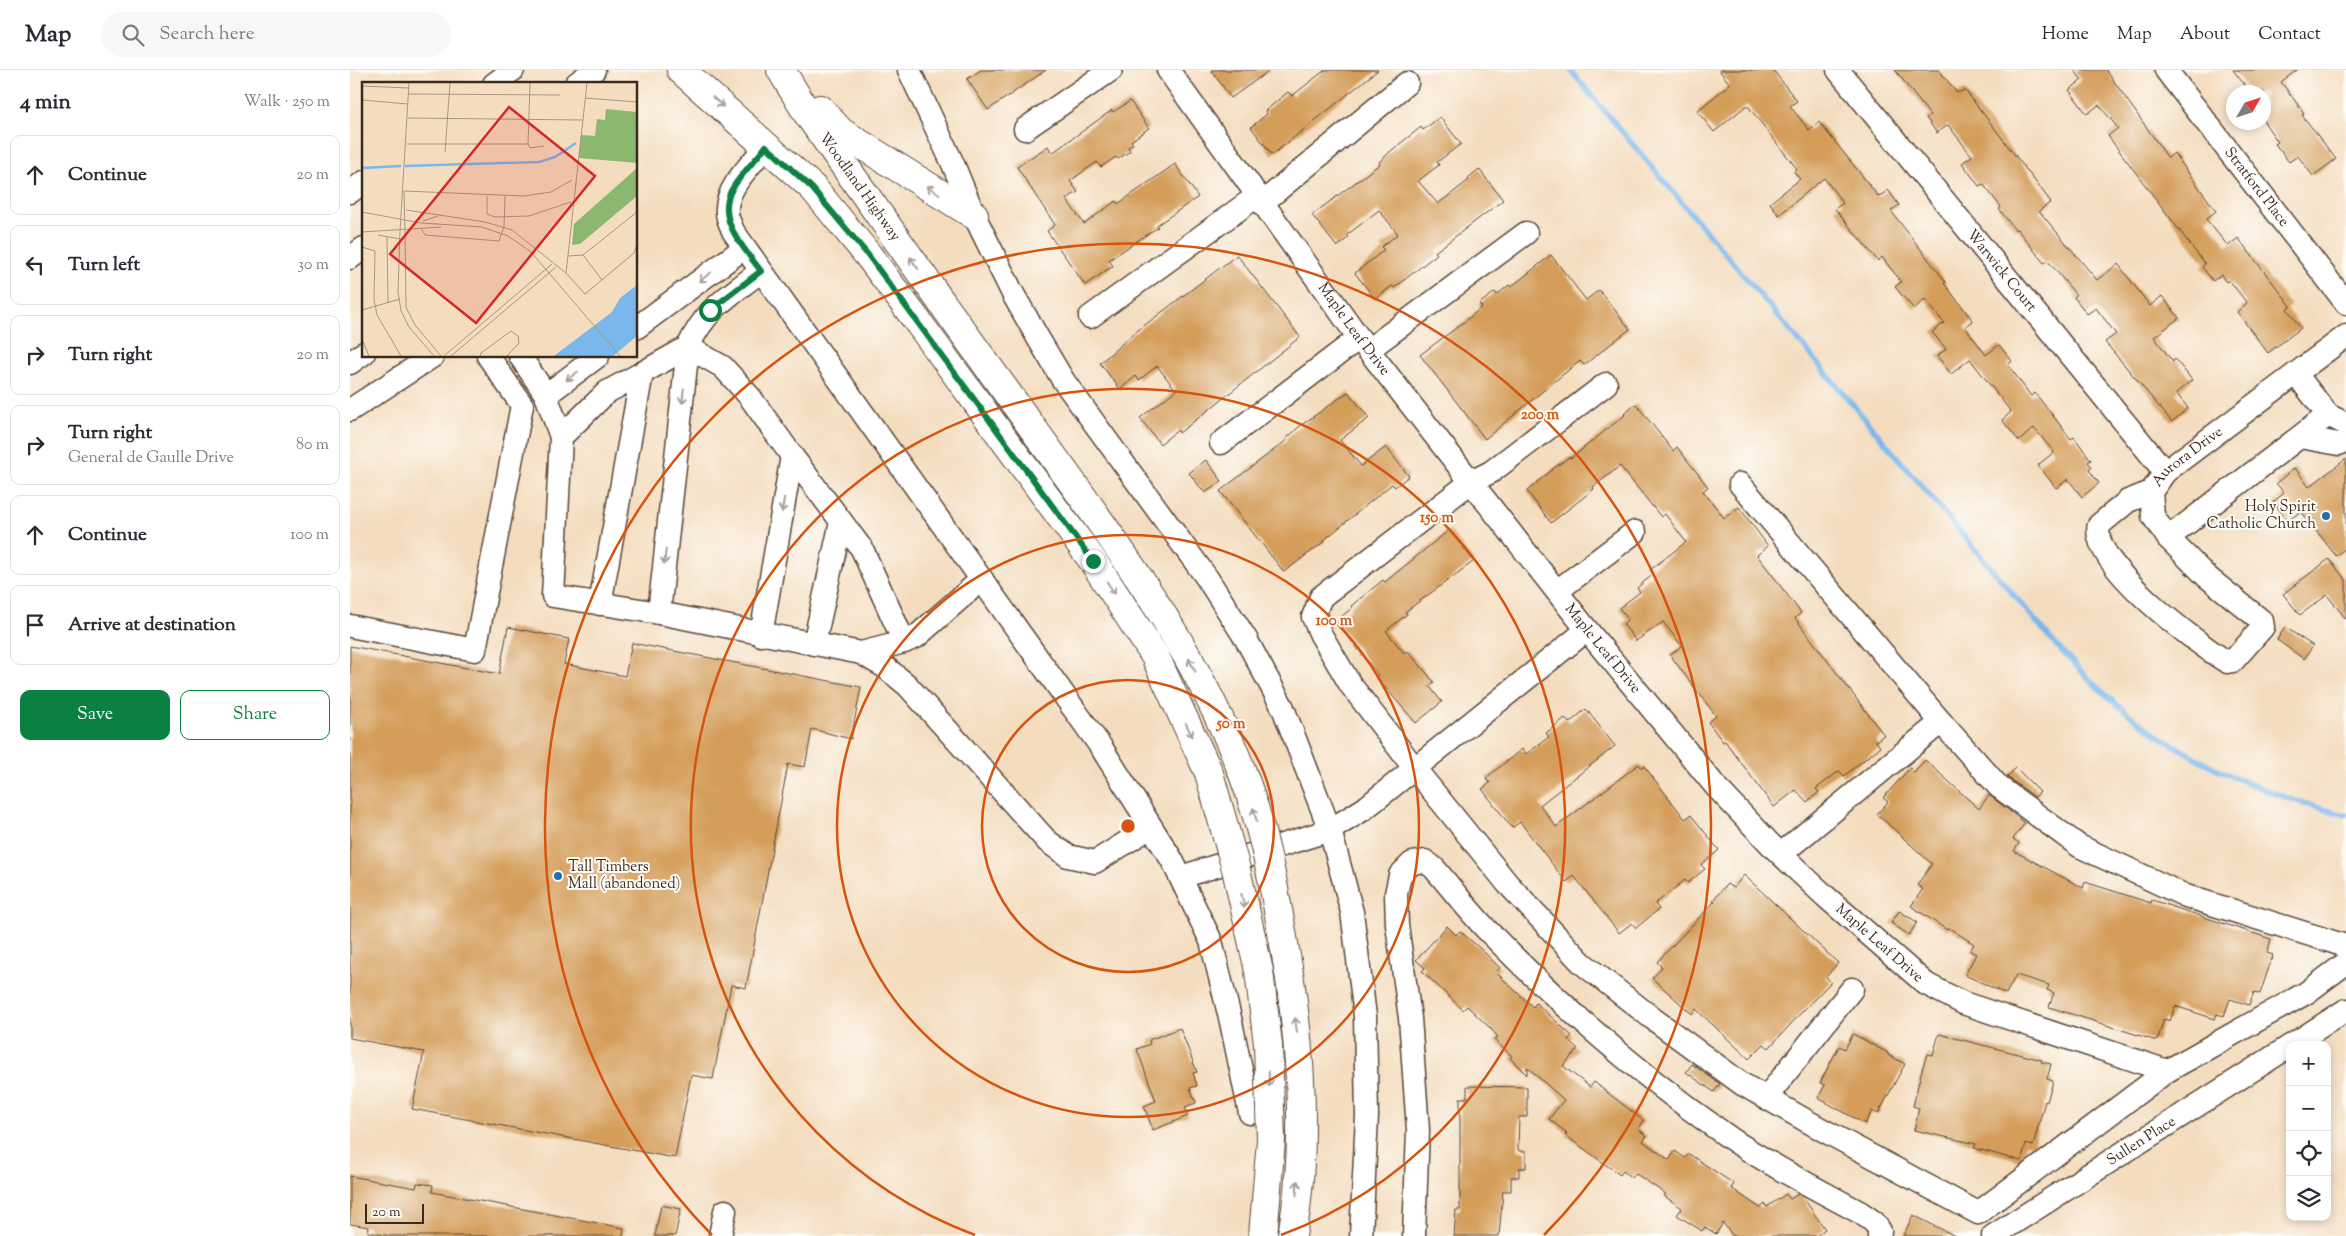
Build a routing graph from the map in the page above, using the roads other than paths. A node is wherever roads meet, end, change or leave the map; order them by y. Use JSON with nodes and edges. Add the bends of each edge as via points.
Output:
{"nodes":[{"id":1,"x":513,"y":70,"type":"edge"},
{"id":2,"x":594,"y":70,"type":"edge"},
{"id":3,"x":764,"y":70,"type":"edge"},
{"id":4,"x":783,"y":70,"type":"edge"},
{"id":5,"x":909,"y":70,"type":"edge"},
{"id":6,"x":1111,"y":70,"type":"edge"},
{"id":7,"x":1168,"y":70,"type":"edge"},
{"id":8,"x":1838,"y":70,"type":"edge"},
{"id":9,"x":2166,"y":70,"type":"edge"},
{"id":10,"x":692,"y":74,"type":"edge"},
{"id":11,"x":497,"y":82,"type":"edge"},
{"id":12,"x":579,"y":82,"type":"edge"},
{"id":13,"x":1407,"y":83,"type":"dead end"},
{"id":14,"x":807,"y":113,"type":"junction"},
{"id":15,"x":1025,"y":129,"type":"dead end"},
{"id":16,"x":766,"y":146,"type":"junction"},
{"id":17,"x":362,"y":183,"type":"edge"},
{"id":18,"x":350,"y":192,"type":"edge"},
{"id":19,"x":1259,"y":200,"type":"junction"},
{"id":20,"x":974,"y":215,"type":"junction"},
{"id":21,"x":1526,"y":233,"type":"dead end"},
{"id":22,"x":744,"y":248,"type":"junction"},
{"id":23,"x":362,"y":249,"type":"edge"},
{"id":24,"x":350,"y":258,"type":"edge"},
{"id":25,"x":761,"y":271,"type":"junction"},
{"id":26,"x":2346,"y":303,"type":"edge"},
{"id":27,"x":1090,"y":317,"type":"dead end"},
{"id":28,"x":638,"y":327,"type":"edge"},
{"id":29,"x":2346,"y":336,"type":"edge"},
{"id":30,"x":1364,"y":344,"type":"junction"},
{"id":31,"x":688,"y":347,"type":"junction"},
{"id":32,"x":362,"y":354,"type":"edge"},
{"id":33,"x":430,"y":358,"type":"edge"},
{"id":34,"x":489,"y":358,"type":"edge"},
{"id":35,"x":521,"y":358,"type":"edge"},
{"id":36,"x":595,"y":358,"type":"edge"},
{"id":37,"x":350,"y":363,"type":"edge"},
{"id":38,"x":642,"y":373,"type":"junction"},
{"id":39,"x":2296,"y":374,"type":"junction"},
{"id":40,"x":1606,"y":384,"type":"dead end"},
{"id":41,"x":546,"y":395,"type":"junction"},
{"id":42,"x":350,"y":410,"type":"edge"},
{"id":43,"x":2338,"y":428,"type":"edge"},
{"id":44,"x":2300,"y":436,"type":"junction"},
{"id":45,"x":561,"y":437,"type":"junction"},
{"id":46,"x":1220,"y":443,"type":"dead end"},
{"id":47,"x":792,"y":456,"type":"junction"},
{"id":48,"x":2165,"y":472,"type":"junction"},
{"id":49,"x":1471,"y":482,"type":"junction"},
{"id":50,"x":1740,"y":484,"type":"dead end"},
{"id":51,"x":2151,"y":492,"type":"junction"},
{"id":52,"x":841,"y":522,"type":"junction"},
{"id":53,"x":1635,"y":532,"type":"dead end"},
{"id":54,"x":2168,"y":538,"type":"junction"},
{"id":55,"x":982,"y":579,"type":"junction"},
{"id":56,"x":1557,"y":592,"type":"junction"},
{"id":57,"x":600,"y":604,"type":"junction"},
{"id":58,"x":659,"y":613,"type":"junction"},
{"id":59,"x":350,"y":626,"type":"edge"},
{"id":60,"x":1588,"y":630,"type":"junction"},
{"id":61,"x":761,"y":635,"type":"junction"},
{"id":62,"x":904,"y":642,"type":"junction"},
{"id":63,"x":814,"y":644,"type":"junction"},
{"id":64,"x":861,"y":653,"type":"junction"},
{"id":65,"x":1941,"y":722,"type":"junction"},
{"id":66,"x":1415,"y":769,"type":"junction"},
{"id":67,"x":1151,"y":827,"type":"junction"},
{"id":68,"x":1330,"y":830,"type":"junction"},
{"id":69,"x":1781,"y":854,"type":"junction"},
{"id":70,"x":1181,"y":877,"type":"junction"},
{"id":71,"x":2346,"y":946,"type":"edge"},
{"id":72,"x":2346,"y":963,"type":"edge"},
{"id":73,"x":1852,"y":989,"type":"dead end"},
{"id":74,"x":2346,"y":1010,"type":"edge"},
{"id":75,"x":2297,"y":1041,"type":"edge"},
{"id":76,"x":2286,"y":1048,"type":"edge"},
{"id":77,"x":2167,"y":1071,"type":"junction"},
{"id":78,"x":1766,"y":1098,"type":"junction"},
{"id":79,"x":1250,"y":1112,"type":"dead end"},
{"id":80,"x":725,"y":1211,"type":"dead end"},
{"id":81,"x":720,"y":1236,"type":"edge"},
{"id":82,"x":1263,"y":1236,"type":"edge"},
{"id":83,"x":1292,"y":1236,"type":"edge"},
{"id":84,"x":1361,"y":1236,"type":"edge"},
{"id":85,"x":1414,"y":1236,"type":"edge"},
{"id":86,"x":1879,"y":1236,"type":"edge"},
{"id":87,"x":1993,"y":1236,"type":"edge"}],
"edges":[{"from":1,"to":11,"type":"street"},
{"from":2,"to":12,"type":"street"},
{"from":3,"to":14,"type":"main road"},
{"from":4,"to":14,"type":"main road","name":"Woodland Highway"},
{"from":20,"to":4,"type":"main road","one_way":true,"via":[[842,132]]},
{"from":5,"to":20,"type":"street","via":[[954,164]]},
{"from":6,"to":15,"type":"street"},
{"from":7,"to":19,"type":"street","name":"Maple Leaf Drive"},
{"from":8,"to":48,"type":"street","name":"Warwick Court"},
{"from":9,"to":26,"type":"street","name":"Stratford Place"},
{"from":10,"to":16,"type":"main road","one_way":true},
{"from":13,"to":19,"type":"street"},
{"from":83,"to":14,"type":"main road","name":"Woodland Highway","one_way":true,"bridge":true,"via":[[1301,1127],[1298,1030],[1281,923],[1263,842],[1244,778],[1218,715],[1180,642],[1117,544]]},
{"from":16,"to":22,"type":"street","via":[[732,189],[727,202],[733,231]]},
{"from":16,"to":82,"type":"main road","one_way":true,"bridge":true,"via":[[812,188],[868,255],[1093,561],[1155,656],[1209,773],[1236,869],[1259,971],[1268,1044],[1271,1140]]},
{"from":17,"to":18,"type":"street"},
{"from":19,"to":27,"type":"street"},
{"from":19,"to":30,"type":"street","name":"Maple Leaf Drive"},
{"from":20,"to":68,"type":"street","via":[[1013,294],[1063,380],[1207,578],[1246,639],[1283,708]]},
{"from":21,"to":30,"type":"street"},
{"from":22,"to":25,"type":"street"},
{"from":22,"to":28,"type":"street","one_way":true},
{"from":23,"to":24,"type":"street"},
{"from":25,"to":31,"type":"street","via":[[710,310]]},
{"from":25,"to":55,"type":"street"},
{"from":29,"to":39,"type":"street","name":"Aurora Drive"},
{"from":30,"to":46,"type":"street"},
{"from":30,"to":49,"type":"street","name":"Maple Leaf Drive"},
{"from":31,"to":38,"type":"street"},
{"from":31,"to":47,"type":"street","via":[[723,367],[750,397]]},
{"from":31,"to":58,"type":"street","one_way":true},
{"from":32,"to":37,"type":"street"},
{"from":33,"to":42,"type":"street"},
{"from":34,"to":59,"type":"street","via":[[522,405],[475,650]]},
{"from":35,"to":41,"type":"street"},
{"from":36,"to":41,"type":"street","one_way":true},
{"from":38,"to":45,"type":"street","via":[[607,392]]},
{"from":38,"to":57,"type":"street"},
{"from":39,"to":43,"type":"street"},
{"from":39,"to":48,"type":"street","name":"Aurora Drive"},
{"from":40,"to":49,"type":"street","via":[[1491,472]]},
{"from":41,"to":45,"type":"street"},
{"from":43,"to":44,"type":"street"},
{"from":43,"to":44,"type":"street"},
{"from":44,"to":54,"type":"street"},
{"from":45,"to":57,"type":"street","via":[[553,596]]},
{"from":47,"to":52,"type":"street"},
{"from":47,"to":61,"type":"street","one_way":true},
{"from":48,"to":51,"type":"street","name":"Aurora Drive"},
{"from":49,"to":56,"type":"street","name":"Maple Leaf Drive"},
{"from":49,"to":66,"type":"street","via":[[1321,597],[1314,617],[1350,684]]},
{"from":50,"to":65,"type":"street"},
{"from":51,"to":54,"type":"street","name":"Aurora Drive","via":[[2153,516]]},
{"from":51,"to":54,"type":"street","name":"Aurora Drive","via":[[2128,501],[2099,525],[2097,531],[2101,544],[2144,598],[2176,626],[2227,662],[2232,661],[2263,627],[2262,621],[2206,576]]},
{"from":52,"to":62,"type":"street","via":[[862,549]]},
{"from":52,"to":63,"type":"street"},
{"from":53,"to":56,"type":"street"},
{"from":55,"to":62,"type":"street","via":[[916,637]]},
{"from":55,"to":67,"type":"street","via":[[1101,747]]},
{"from":56,"to":60,"type":"street","name":"Maple Leaf Drive"},
{"from":57,"to":58,"type":"street"},
{"from":58,"to":61,"type":"street"},
{"from":60,"to":66,"type":"street"},
{"from":60,"to":69,"type":"street","name":"Maple Leaf Drive","via":[[1717,788]]},
{"from":61,"to":63,"type":"street"},
{"from":62,"to":64,"type":"street"},
{"from":63,"to":64,"type":"street"},
{"from":64,"to":67,"type":"street","via":[[907,685],[1047,841],[1068,856],[1094,862]]},
{"from":65,"to":69,"type":"street"},
{"from":65,"to":71,"type":"street","via":[[1999,787],[2079,846],[2186,896]]},
{"from":66,"to":68,"type":"street","via":[[1364,809]]},
{"from":66,"to":78,"type":"street","via":[[1506,883],[1582,963],[1735,1079]]},
{"from":67,"to":70,"type":"street"},
{"from":68,"to":70,"type":"street"},
{"from":68,"to":84,"type":"street","via":[[1352,912],[1365,1016],[1367,1116]]},
{"from":69,"to":77,"type":"street","name":"Maple Leaf Drive","via":[[1926,984],[1963,1003]]},
{"from":70,"to":79,"type":"street","via":[[1211,941]]},
{"from":72,"to":77,"type":"street","via":[[2306,993]]},
{"from":73,"to":78,"type":"street"},
{"from":74,"to":75,"type":"street","name":"Sullen Place"},
{"from":76,"to":87,"type":"street","name":"Sullen Place"},
{"from":77,"to":78,"type":"street","via":[[1978,1213]]},
{"from":80,"to":81,"type":"street"},
{"from":85,"to":86,"type":"street","via":[[1418,1130],[1396,894],[1400,875],[1412,863],[1425,861],[1488,930],[1556,996],[1672,1095],[1731,1138],[1861,1213],[1874,1222],[1880,1231]]}]}
